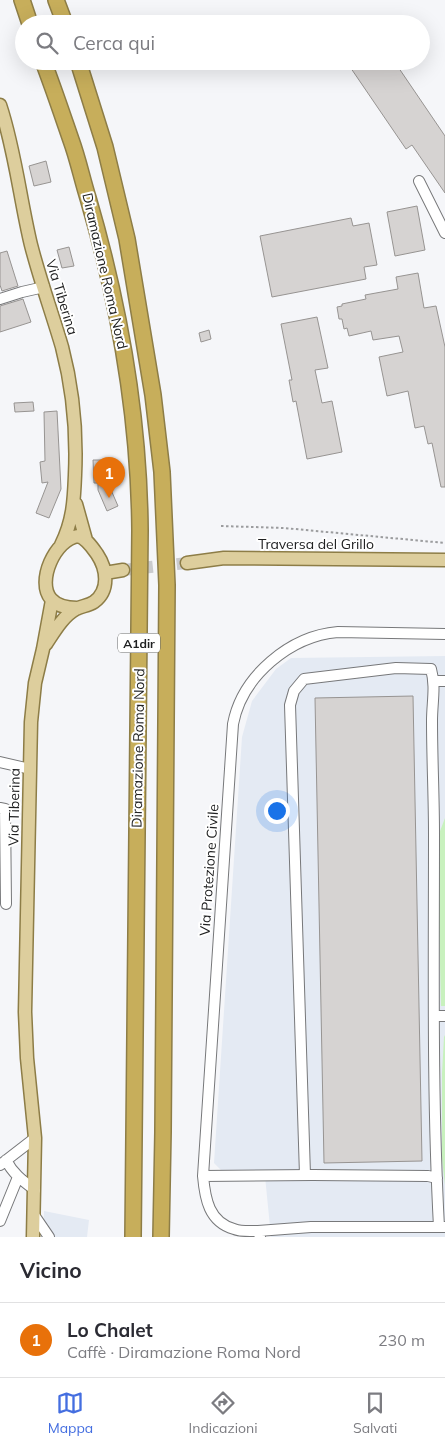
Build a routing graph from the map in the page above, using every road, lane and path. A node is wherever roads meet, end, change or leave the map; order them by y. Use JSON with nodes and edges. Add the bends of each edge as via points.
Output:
{"nodes":[{"id":1,"x":22,"y":0,"type":"edge"},
{"id":2,"x":56,"y":0,"type":"edge"},
{"id":3,"x":27,"y":15,"type":"edge"},
{"id":4,"x":62,"y":15,"type":"edge"},
{"id":5,"x":46,"y":70,"type":"edge"},
{"id":6,"x":81,"y":70,"type":"edge"},
{"id":7,"x":0,"y":105,"type":"edge"},
{"id":8,"x":419,"y":181,"type":"dead end"},
{"id":9,"x":445,"y":233,"type":"edge"},
{"id":10,"x":44,"y":287,"type":"junction"},
{"id":11,"x":0,"y":299,"type":"edge"},
{"id":12,"x":74,"y":500,"type":"junction"},
{"id":13,"x":221,"y":526,"type":"dead end"},
{"id":14,"x":86,"y":540,"type":"junction"},
{"id":15,"x":445,"y":543,"type":"edge"},
{"id":16,"x":61,"y":545,"type":"junction"},
{"id":17,"x":442,"y":562,"type":"edge"},
{"id":18,"x":187,"y":563,"type":"tunnel mouth"},
{"id":19,"x":123,"y":570,"type":"tunnel mouth"},
{"id":20,"x":105,"y":573,"type":"junction"},
{"id":21,"x":52,"y":600,"type":"junction"},
{"id":22,"x":77,"y":608,"type":"junction"},
{"id":23,"x":443,"y":632,"type":"edge"},
{"id":24,"x":44,"y":648,"type":"junction"},
{"id":25,"x":440,"y":681,"type":"edge"},
{"id":26,"x":0,"y":762,"type":"edge"},
{"id":27,"x":30,"y":769,"type":"junction"},
{"id":28,"x":0,"y":808,"type":"edge"},
{"id":29,"x":440,"y":808,"type":"edge"},
{"id":30,"x":6,"y":904,"type":"dead end"},
{"id":31,"x":440,"y":1016,"type":"edge"},
{"id":32,"x":35,"y":1138,"type":"junction"},
{"id":33,"x":3,"y":1162,"type":"edge"},
{"id":34,"x":305,"y":1175,"type":"junction"},
{"id":35,"x":203,"y":1176,"type":"junction"},
{"id":36,"x":18,"y":1178,"type":"junction"},
{"id":37,"x":436,"y":1178,"type":"junction"},
{"id":38,"x":35,"y":1190,"type":"junction"},
{"id":39,"x":34,"y":1215,"type":"junction"},
{"id":40,"x":0,"y":1221,"type":"edge"},
{"id":41,"x":442,"y":1227,"type":"edge"},
{"id":42,"x":259,"y":1234,"type":"edge"},
{"id":43,"x":33,"y":1237,"type":"edge"},
{"id":44,"x":49,"y":1237,"type":"edge"},
{"id":45,"x":133,"y":1237,"type":"edge"},
{"id":46,"x":161,"y":1237,"type":"edge"}],
"edges":[{"from":1,"to":3,"type":"highway"},
{"from":2,"to":4,"type":"highway"},
{"from":5,"to":45,"type":"highway","name":"Diramazione Roma Nord","number":"A1dir","via":[[72,141],[109,276],[125,356],[138,469]]},
{"from":6,"to":46,"type":"highway","name":"Diramazione Roma Nord","number":"A1dir","via":[[105,147],[127,239],[152,386],[162,472],[167,585]]},
{"from":7,"to":10,"type":"main road","name":"Via Tiberina"},
{"from":8,"to":9,"type":"street"},
{"from":10,"to":11,"type":"street"},
{"from":10,"to":12,"type":"main road","name":"Via Tiberina","via":[[64,359],[73,410]]},
{"from":12,"to":14,"type":"main road","name":"Via Tiberina"},
{"from":12,"to":16,"type":"main road","name":"Via Tiberina","via":[[69,528]]},
{"from":13,"to":15,"type":"path","via":[[284,528]]},
{"from":14,"to":16,"type":"main road","via":[[74,536]]},
{"from":14,"to":20,"type":"main road","name":"Via Tiberina","via":[[100,559]]},
{"from":16,"to":21,"type":"main road","name":"Via Tiberina","via":[[51,559],[47,573],[46,586]]},
{"from":17,"to":18,"type":"main road","name":"Traversa del Grillo","via":[[224,558]]},
{"from":19,"to":20,"type":"main road"},
{"from":20,"to":22,"type":"main road","name":"Via Tiberina","via":[[104,589],[98,598],[90,605]]},
{"from":21,"to":22,"type":"main road","via":[[64,607]]},
{"from":21,"to":24,"type":"main road","name":"Via Tiberina"},
{"from":22,"to":24,"type":"main road","name":"Via Tiberina"},
{"from":23,"to":35,"type":"street","name":"Via Protezione Civile","via":[[338,632],[307,639],[268,664],[238,702],[233,724]]},
{"from":24,"to":27,"type":"main road","name":"Via Tiberina","via":[[32,708]]},
{"from":25,"to":29,"type":"street","via":[[432,720]]},
{"from":25,"to":34,"type":"street","via":[[431,668],[396,668],[304,679],[294,691],[290,704]]},
{"from":26,"to":27,"type":"street"},
{"from":27,"to":32,"type":"main road","name":"Via Tiberina","via":[[25,1012]]},
{"from":28,"to":30,"type":"street","via":[[4,809]]},
{"from":29,"to":31,"type":"street"},
{"from":31,"to":37,"type":"street"},
{"from":32,"to":33,"type":"street"},
{"from":32,"to":38,"type":"main road","name":"Via Tiberina"},
{"from":33,"to":36,"type":"street"},
{"from":34,"to":35,"type":"street"},
{"from":34,"to":37,"type":"street"},
{"from":35,"to":42,"type":"street","name":"Via Protezione Civile","via":[[211,1212],[222,1224]]},
{"from":36,"to":38,"type":"street"},
{"from":36,"to":40,"type":"street"},
{"from":37,"to":41,"type":"street"},
{"from":38,"to":39,"type":"main road","name":"Via Tiberina"},
{"from":39,"to":43,"type":"main road","name":"Via Tiberina"},
{"from":39,"to":44,"type":"street"},
{"from":41,"to":42,"type":"street","name":"Via Protezione Civile","via":[[311,1227]]}]}
